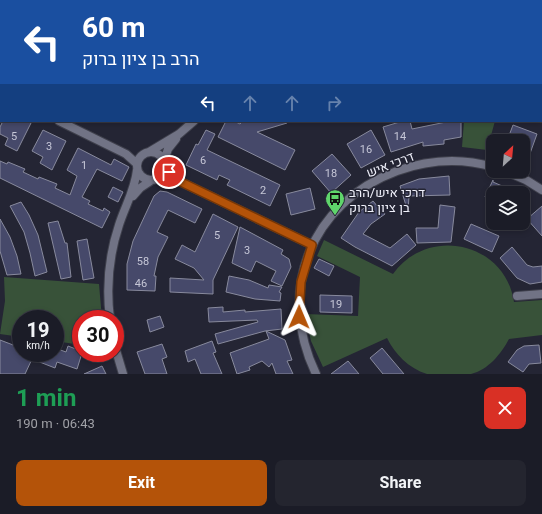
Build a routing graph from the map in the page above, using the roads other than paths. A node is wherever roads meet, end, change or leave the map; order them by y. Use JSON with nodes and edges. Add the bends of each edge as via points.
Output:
{"nodes":[{"id":1,"x":62,"y":122,"type":"edge"},
{"id":2,"x":193,"y":122,"type":"edge"},
{"id":3,"x":184,"y":129,"type":"junction"},
{"id":4,"x":112,"y":146,"type":"junction"},
{"id":5,"x":147,"y":153,"type":"junction"},
{"id":6,"x":164,"y":163,"type":"junction"},
{"id":7,"x":486,"y":166,"type":"edge"},
{"id":8,"x":137,"y":167,"type":"junction"},
{"id":9,"x":521,"y":178,"type":"edge"},
{"id":10,"x":154,"y":180,"type":"junction"},
{"id":11,"x":183,"y":184,"type":"junction"},
{"id":12,"x":542,"y":190,"type":"edge"},
{"id":13,"x":128,"y":203,"type":"junction"},
{"id":14,"x":312,"y":245,"type":"junction"},
{"id":15,"x":542,"y":294,"type":"edge"},
{"id":16,"x":518,"y":296,"type":"dead end"},
{"id":17,"x":109,"y":310,"type":"edge"},
{"id":18,"x":120,"y":362,"type":"edge"},
{"id":19,"x":124,"y":374,"type":"edge"},
{"id":20,"x":316,"y":374,"type":"edge"}],
"edges":[{"from":1,"to":4,"type":"street"},
{"from":2,"to":3,"type":"street"},
{"from":3,"to":5,"type":"street"},
{"from":3,"to":6,"type":"street","via":[[168,149]]},
{"from":4,"to":5,"type":"street"},
{"from":4,"to":8,"type":"street","via":[[132,158]]},
{"from":5,"to":6,"type":"street","via":[[157,153]]},
{"from":5,"to":8,"type":"street","via":[[138,160]]},
{"from":6,"to":10,"type":"street","via":[[163,173]]},
{"from":6,"to":11,"type":"street","via":[[173,177]]},
{"from":7,"to":14,"type":"street","name":"דרכי איש","via":[[466,162],[424,163],[391,173],[357,191],[331,214]]},
{"from":8,"to":10,"type":"street","via":[[141,177]]},
{"from":8,"to":13,"type":"street","via":[[135,185]]},
{"from":9,"to":12,"type":"street"},
{"from":10,"to":11,"type":"street","via":[[167,178]]},
{"from":10,"to":13,"type":"street","via":[[136,193]]},
{"from":11,"to":14,"type":"street"},
{"from":13,"to":17,"type":"street","via":[[110,259]]},
{"from":14,"to":20,"type":"street","name":"דרכי איש","via":[[301,282],[299,311],[308,358]]},
{"from":15,"to":16,"type":"street"},
{"from":18,"to":19,"type":"street"}]}
